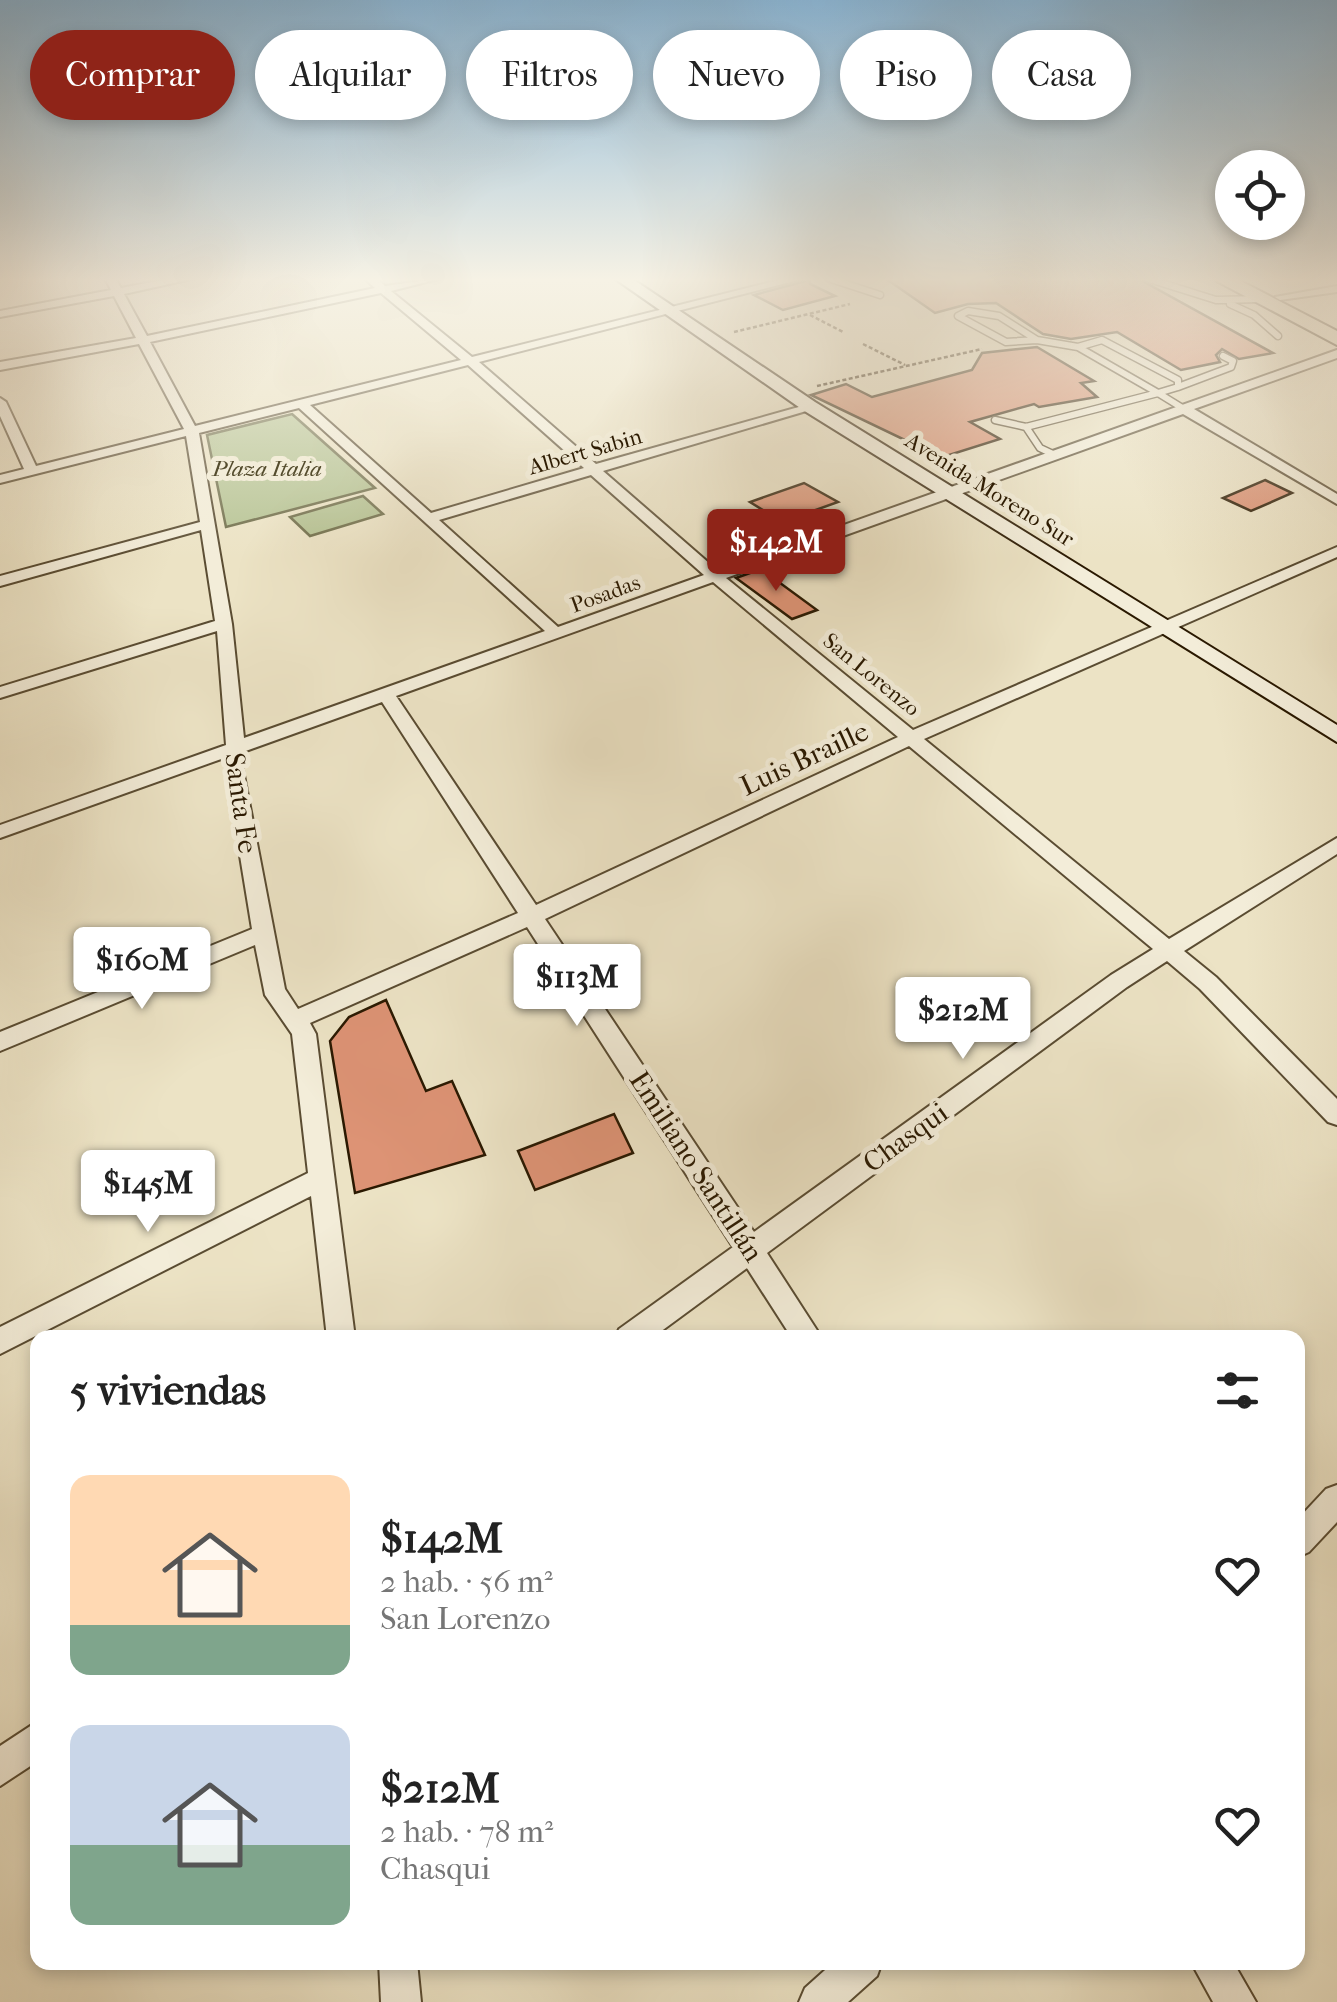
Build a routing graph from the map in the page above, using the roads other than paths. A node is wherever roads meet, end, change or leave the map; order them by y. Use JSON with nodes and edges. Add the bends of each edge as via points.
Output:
{"nodes":[{"id":1,"x":162,"y":371,"type":"edge"},
{"id":2,"x":426,"y":371,"type":"edge"},
{"id":3,"x":482,"y":371,"type":"edge"},
{"id":4,"x":757,"y":371,"type":"edge"},
{"id":5,"x":1120,"y":371,"type":"edge"},
{"id":6,"x":1163,"y":371,"type":"edge"},
{"id":7,"x":1219,"y":371,"type":"edge"},
{"id":8,"x":1288,"y":371,"type":"edge"},
{"id":9,"x":1178,"y":387,"type":"junction"},
{"id":10,"x":1158,"y":393,"type":"junction"},
{"id":11,"x":0,"y":402,"type":"edge"},
{"id":12,"x":302,"y":404,"type":"junction"},
{"id":13,"x":809,"y":406,"type":"junction"},
{"id":14,"x":1184,"y":408,"type":"junction"},
{"id":15,"x":995,"y":420,"type":"dead end"},
{"id":16,"x":1026,"y":427,"type":"junction"},
{"id":17,"x":192,"y":432,"type":"junction"},
{"id":18,"x":1055,"y":456,"type":"junction"},
{"id":19,"x":593,"y":470,"type":"junction"},
{"id":20,"x":32,"y":472,"type":"junction"},
{"id":21,"x":0,"y":480,"type":"edge"},
{"id":22,"x":947,"y":494,"type":"junction"},
{"id":23,"x":1337,"y":500,"type":"edge"},
{"id":24,"x":430,"y":518,"type":"junction"},
{"id":25,"x":208,"y":524,"type":"junction"},
{"id":26,"x":1337,"y":551,"type":"edge"},
{"id":27,"x":716,"y":577,"type":"junction"},
{"id":28,"x":0,"y":581,"type":"edge"},
{"id":29,"x":224,"y":624,"type":"junction"},
{"id":30,"x":1166,"y":626,"type":"junction"},
{"id":31,"x":557,"y":634,"type":"junction"},
{"id":32,"x":0,"y":693,"type":"edge"},
{"id":33,"x":386,"y":694,"type":"junction"},
{"id":34,"x":1337,"y":735,"type":"edge"},
{"id":35,"x":913,"y":737,"type":"junction"},
{"id":36,"x":232,"y":748,"type":"junction"},
{"id":37,"x":0,"y":832,"type":"edge"},
{"id":38,"x":1337,"y":845,"type":"edge"},
{"id":39,"x":534,"y":915,"type":"junction"},
{"id":40,"x":263,"y":933,"type":"junction"},
{"id":41,"x":1167,"y":949,"type":"junction"},
{"id":42,"x":297,"y":1019,"type":"junction"},
{"id":43,"x":0,"y":1042,"type":"edge"},
{"id":44,"x":1337,"y":1114,"type":"edge"},
{"id":45,"x":321,"y":1178,"type":"junction"},
{"id":46,"x":752,"y":1250,"type":"junction"},
{"id":47,"x":340,"y":1330,"type":"edge"},
{"id":48,"x":640,"y":1330,"type":"edge"},
{"id":49,"x":803,"y":1330,"type":"edge"},
{"id":50,"x":0,"y":1342,"type":"edge"},
{"id":51,"x":1337,"y":1500,"type":"edge"},
{"id":52,"x":1305,"y":1534,"type":"edge"},
{"id":53,"x":30,"y":1744,"type":"edge"},
{"id":54,"x":0,"y":1768,"type":"edge"},
{"id":55,"x":398,"y":1970,"type":"edge"},
{"id":56,"x":854,"y":1970,"type":"edge"},
{"id":57,"x":1215,"y":1970,"type":"edge"},
{"id":58,"x":400,"y":2002,"type":"edge"},
{"id":59,"x":819,"y":2002,"type":"edge"},
{"id":60,"x":1236,"y":2002,"type":"edge"}],
"edges":[{"from":1,"to":17,"type":"street","name":"Santa Fe"},
{"from":2,"to":12,"type":"street"},
{"from":3,"to":19,"type":"street","name":"San Lorenzo"},
{"from":4,"to":13,"type":"street","name":"Avenida Moreno Sur"},
{"from":5,"to":10,"type":"lane"},
{"from":6,"to":9,"type":"lane"},
{"from":7,"to":9,"type":"lane"},
{"from":8,"to":14,"type":"street","name":"Posadas"},
{"from":9,"to":10,"type":"lane"},
{"from":10,"to":14,"type":"lane"},
{"from":10,"to":16,"type":"lane"},
{"from":11,"to":20,"type":"street"},
{"from":12,"to":17,"type":"street"},
{"from":12,"to":24,"type":"street"},
{"from":13,"to":19,"type":"street","name":"Albert Sabin"},
{"from":13,"to":22,"type":"street","name":"Avenida Moreno Sur"},
{"from":14,"to":18,"type":"street","name":"Posadas"},
{"from":14,"to":23,"type":"street"},
{"from":15,"to":16,"type":"lane"},
{"from":16,"to":18,"type":"lane"},
{"from":17,"to":20,"type":"street"},
{"from":17,"to":25,"type":"street","name":"Santa Fe"},
{"from":18,"to":22,"type":"street","name":"Posadas"},
{"from":19,"to":24,"type":"street","name":"Albert Sabin"},
{"from":19,"to":27,"type":"street","name":"San Lorenzo"},
{"from":20,"to":21,"type":"street"},
{"from":22,"to":27,"type":"street","name":"Posadas"},
{"from":22,"to":30,"type":"street","name":"Avenida Moreno Sur"},
{"from":24,"to":31,"type":"street"},
{"from":25,"to":28,"type":"street"},
{"from":25,"to":29,"type":"street","name":"Santa Fe"},
{"from":26,"to":30,"type":"street","name":"Luis Braille"},
{"from":27,"to":31,"type":"street","name":"Posadas"},
{"from":27,"to":35,"type":"street","name":"San Lorenzo"},
{"from":29,"to":32,"type":"street"},
{"from":29,"to":36,"type":"street","name":"Santa Fe","via":[[236,731]]},
{"from":30,"to":34,"type":"street","name":"Avenida Moreno Sur"},
{"from":30,"to":35,"type":"street","name":"Luis Braille"},
{"from":31,"to":33,"type":"street","name":"Posadas"},
{"from":33,"to":36,"type":"street","name":"Posadas"},
{"from":33,"to":39,"type":"street","name":"Emiliano Santillán"},
{"from":35,"to":39,"type":"street","name":"Luis Braille"},
{"from":35,"to":41,"type":"street","name":"San Lorenzo"},
{"from":36,"to":37,"type":"street","name":"Posadas"},
{"from":36,"to":40,"type":"street","name":"Santa Fe"},
{"from":38,"to":41,"type":"street","name":"Chasqui"},
{"from":39,"to":42,"type":"street","name":"Luis Braille"},
{"from":39,"to":46,"type":"street","name":"Emiliano Santillán"},
{"from":40,"to":42,"type":"street","name":"Santa Fe","via":[[277,1001]]},
{"from":40,"to":43,"type":"street"},
{"from":41,"to":44,"type":"street","name":"San Lorenzo"},
{"from":41,"to":46,"type":"street","name":"Chasqui"},
{"from":42,"to":45,"type":"street","name":"Santa Fe"},
{"from":45,"to":47,"type":"street","name":"Santa Fe"},
{"from":45,"to":50,"type":"street"},
{"from":46,"to":48,"type":"street","name":"Chasqui"},
{"from":46,"to":49,"type":"street","name":"Emiliano Santillán"},
{"from":51,"to":52,"type":"street"},
{"from":53,"to":54,"type":"street"},
{"from":55,"to":58,"type":"street"},
{"from":56,"to":59,"type":"street"},
{"from":57,"to":60,"type":"street"}]}
